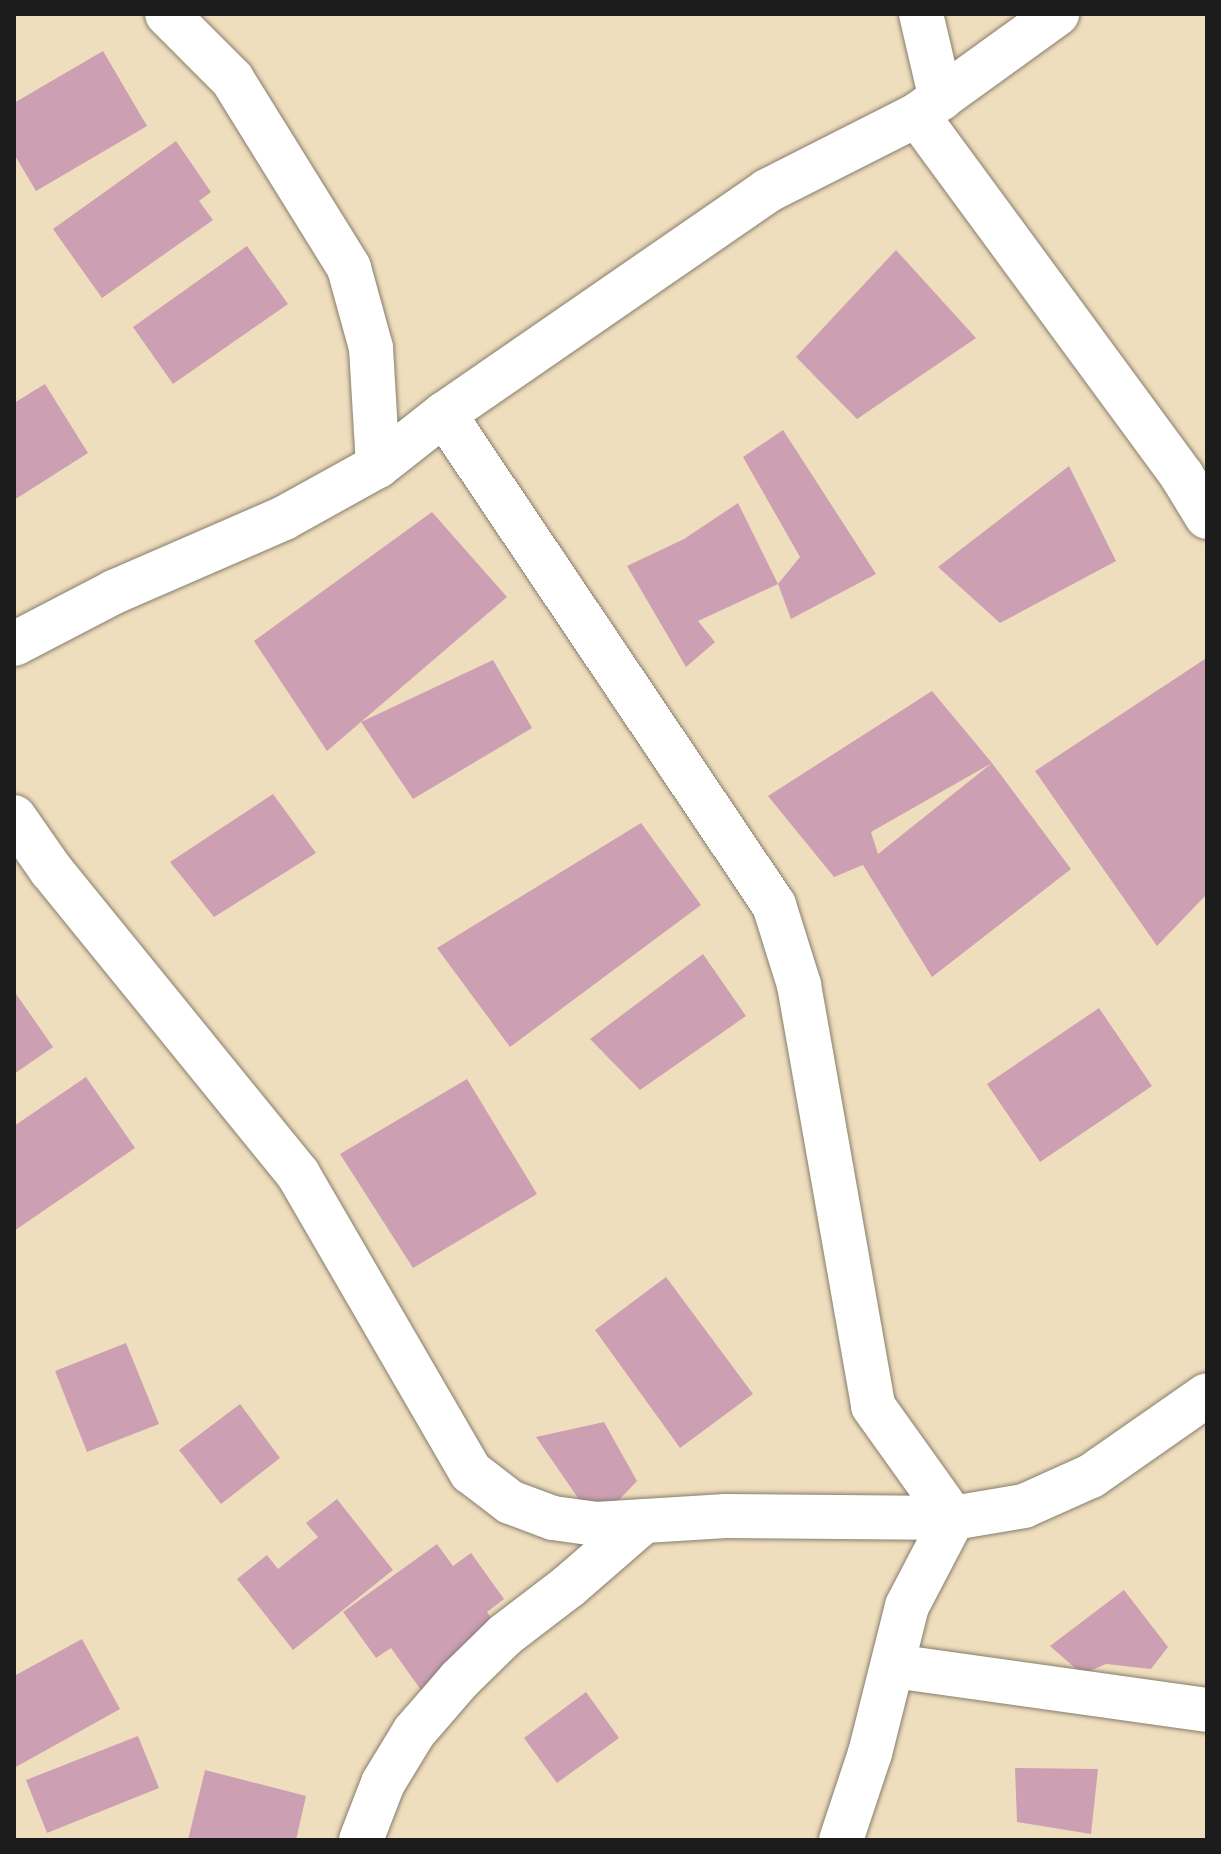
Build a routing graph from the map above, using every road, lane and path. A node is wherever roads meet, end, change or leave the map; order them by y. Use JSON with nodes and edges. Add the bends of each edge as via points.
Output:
{"nodes":[{"id":1,"x":167,"y":14,"type":"edge"},
{"id":2,"x":921,"y":14,"type":"edge"},
{"id":3,"x":1057,"y":14,"type":"edge"},
{"id":4,"x":929,"y":107,"type":"junction"},
{"id":5,"x":444,"y":414,"type":"junction"},
{"id":6,"x":378,"y":466,"type":"junction"},
{"id":7,"x":1207,"y":517,"type":"edge"},
{"id":8,"x":14,"y":644,"type":"edge"},
{"id":9,"x":14,"y":817,"type":"edge"},
{"id":10,"x":1207,"y":1395,"type":"edge"},
{"id":11,"x":953,"y":1518,"type":"junction"},
{"id":12,"x":644,"y":1521,"type":"junction"},
{"id":13,"x":894,"y":1666,"type":"junction"},
{"id":14,"x":1207,"y":1710,"type":"edge"},
{"id":15,"x":361,"y":1840,"type":"edge"},
{"id":16,"x":841,"y":1840,"type":"edge"}],
"edges":[{"from":1,"to":6,"type":"street","via":[[232,79],[349,268],[371,348]]},
{"from":2,"to":4,"type":"street"},
{"from":3,"to":4,"type":"street"},
{"from":4,"to":5,"type":"street","via":[[767,191]]},
{"from":4,"to":7,"type":"street"},
{"from":5,"to":6,"type":"street"},
{"from":5,"to":11,"type":"street","via":[[774,905],[799,985],[873,1406]]},
{"from":6,"to":8,"type":"street","via":[[284,518],[114,592]]},
{"from":9,"to":12,"type":"street","via":[[51,870],[298,1174],[471,1472],[510,1502],[553,1518],[596,1524]]},
{"from":10,"to":11,"type":"street","via":[[1091,1476],[1024,1506]]},
{"from":11,"to":12,"type":"street","via":[[726,1516]]},
{"from":11,"to":13,"type":"street","via":[[907,1606]]},
{"from":12,"to":15,"type":"street","via":[[505,1635],[459,1680],[383,1783]]},
{"from":13,"to":14,"type":"street"},
{"from":13,"to":16,"type":"street"}]}
